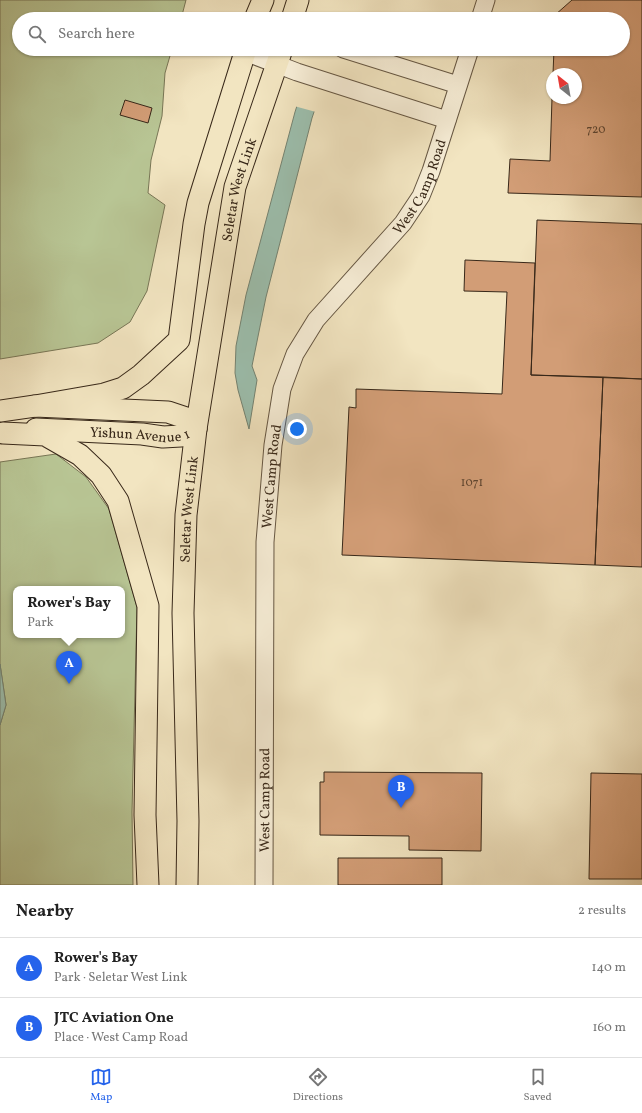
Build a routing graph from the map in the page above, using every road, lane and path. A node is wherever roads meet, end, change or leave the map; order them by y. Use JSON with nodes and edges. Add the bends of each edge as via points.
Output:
{"nodes":[{"id":1,"x":263,"y":0,"type":"edge"},
{"id":2,"x":298,"y":0,"type":"edge"},
{"id":3,"x":486,"y":0,"type":"edge"},
{"id":4,"x":258,"y":12,"type":"edge"},
{"id":5,"x":294,"y":12,"type":"edge"},
{"id":6,"x":482,"y":12,"type":"edge"},
{"id":7,"x":243,"y":56,"type":"edge"},
{"id":8,"x":279,"y":56,"type":"edge"},
{"id":9,"x":366,"y":56,"type":"edge"},
{"id":10,"x":468,"y":56,"type":"edge"},
{"id":11,"x":458,"y":85,"type":"junction"},
{"id":12,"x":447,"y":120,"type":"junction"},
{"id":13,"x":35,"y":406,"type":"junction"},
{"id":14,"x":0,"y":411,"type":"edge"},
{"id":15,"x":196,"y":429,"type":"junction"},
{"id":16,"x":2,"y":433,"type":"edge"},
{"id":17,"x":148,"y":885,"type":"edge"},
{"id":18,"x":187,"y":885,"type":"edge"},
{"id":19,"x":264,"y":885,"type":"edge"}],
"edges":[{"from":1,"to":4,"type":"main road"},
{"from":2,"to":5,"type":"main road"},
{"from":3,"to":6,"type":"street"},
{"from":7,"to":13,"type":"main road","via":[[198,203],[179,340],[123,388],[104,394]]},
{"from":8,"to":12,"type":"street","name":"West Camp Road","via":[[306,74]]},
{"from":8,"to":15,"type":"main road","name":"Seletar West Link","via":[[235,187]]},
{"from":9,"to":11,"type":"street"},
{"from":10,"to":11,"type":"street","name":"West Camp Road"},
{"from":11,"to":12,"type":"street","name":"West Camp Road"},
{"from":12,"to":19,"type":"street","name":"West Camp Road","via":[[421,196],[403,223],[316,320],[295,354],[282,389],[273,445],[265,542]]},
{"from":13,"to":14,"type":"main road","name":"Yishun Avenue 1"},
{"from":13,"to":15,"type":"main road","name":"Yishun Avenue 1","via":[[168,412],[186,418]]},
{"from":15,"to":16,"type":"main road","name":"Yishun Avenue 1","via":[[181,436],[163,437],[41,428]]},
{"from":15,"to":18,"type":"main road","name":"Seletar West Link","via":[[186,515],[184,613]]},
{"from":16,"to":17,"type":"main road","via":[[45,435],[80,455],[101,475],[118,501],[148,606],[145,814]]}]}
